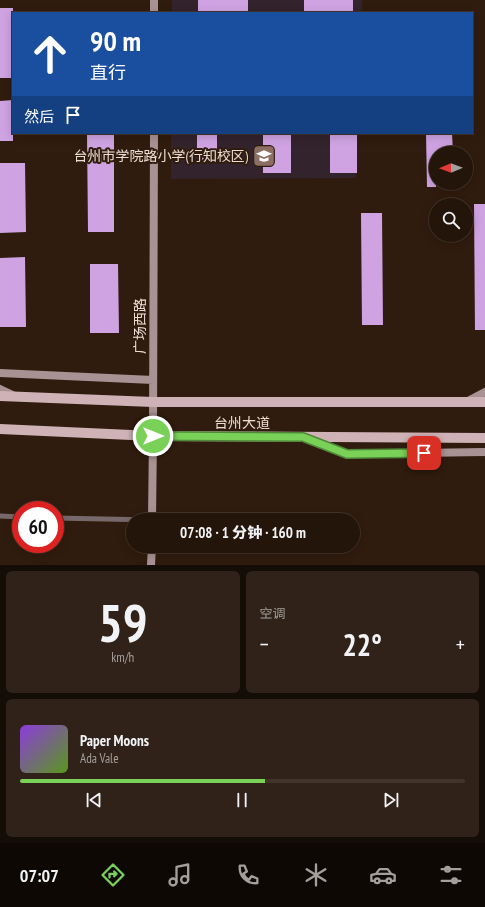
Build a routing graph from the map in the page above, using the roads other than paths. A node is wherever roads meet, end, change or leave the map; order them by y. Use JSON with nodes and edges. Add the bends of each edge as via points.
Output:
{"nodes":[{"id":1,"x":154,"y":0,"type":"edge"},
{"id":2,"x":154,"y":12,"type":"edge"},
{"id":3,"x":154,"y":134,"type":"edge"},
{"id":4,"x":0,"y":372,"type":"edge"},
{"id":5,"x":153,"y":380,"type":"junction"},
{"id":6,"x":0,"y":389,"type":"edge"},
{"id":7,"x":485,"y":392,"type":"edge"},
{"id":8,"x":0,"y":396,"type":"edge"},
{"id":9,"x":16,"y":396,"type":"junction"},
{"id":10,"x":153,"y":402,"type":"junction"},
{"id":11,"x":466,"y":402,"type":"junction"},
{"id":12,"x":485,"y":402,"type":"edge"},
{"id":13,"x":0,"y":429,"type":"edge"},
{"id":14,"x":153,"y":436,"type":"junction"},
{"id":15,"x":303,"y":437,"type":"junction"},
{"id":16,"x":485,"y":438,"type":"edge"},
{"id":17,"x":485,"y":452,"type":"edge"},
{"id":18,"x":152,"y":513,"type":"edge"},
{"id":19,"x":0,"y":516,"type":"edge"},
{"id":20,"x":12,"y":517,"type":"edge"},
{"id":21,"x":64,"y":518,"type":"edge"},
{"id":22,"x":126,"y":519,"type":"edge"},
{"id":23,"x":152,"y":553,"type":"edge"},
{"id":24,"x":151,"y":565,"type":"edge"}],
"edges":[{"from":1,"to":2,"type":"main road"},
{"from":3,"to":5,"type":"main road","name":"广场西路"},
{"from":4,"to":5,"type":"main road"},
{"from":5,"to":10,"type":"main road","name":"广场西路"},
{"from":6,"to":9,"type":"main road"},
{"from":7,"to":11,"type":"main road"},
{"from":8,"to":9,"type":"main road","name":"台州大道"},
{"from":9,"to":10,"type":"main road","name":"台州大道"},
{"from":10,"to":11,"type":"main road","name":"台州大道"},
{"from":10,"to":14,"type":"main road","name":"广场西路"},
{"from":11,"to":12,"type":"main road","name":"台州大道"},
{"from":13,"to":14,"type":"main road","name":"台州大道"},
{"from":14,"to":15,"type":"main road","name":"台州大道"},
{"from":14,"to":18,"type":"main road","name":"广场西路"},
{"from":15,"to":16,"type":"main road","name":"台州大道"},
{"from":15,"to":17,"type":"main road","via":[[347,454]]},
{"from":19,"to":20,"type":"lane"},
{"from":21,"to":22,"type":"lane"},
{"from":23,"to":24,"type":"main road"}]}
